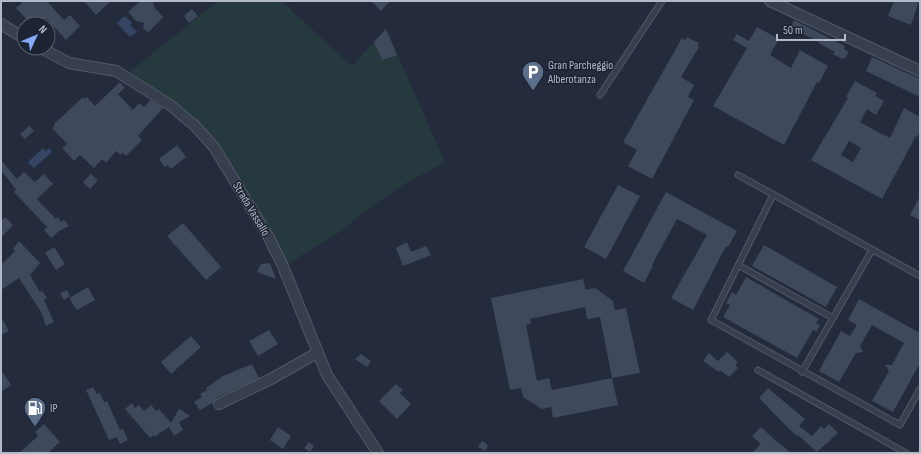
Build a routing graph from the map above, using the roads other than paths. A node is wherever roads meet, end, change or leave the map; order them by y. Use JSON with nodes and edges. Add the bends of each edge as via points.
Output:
{"nodes":[{"id":1,"x":662,"y":1,"type":"edge"},
{"id":2,"x":770,"y":1,"type":"edge"},
{"id":3,"x":1,"y":24,"type":"edge"},
{"id":4,"x":16,"y":33,"type":"edge"},
{"id":5,"x":56,"y":56,"type":"edge"},
{"id":6,"x":920,"y":71,"type":"edge"},
{"id":7,"x":600,"y":95,"type":"dead end"},
{"id":8,"x":738,"y":175,"type":"dead end"},
{"id":9,"x":774,"y":195,"type":"junction"},
{"id":10,"x":872,"y":250,"type":"junction"},
{"id":11,"x":738,"y":265,"type":"junction"},
{"id":12,"x":920,"y":276,"type":"edge"},
{"id":13,"x":833,"y":318,"type":"junction"},
{"id":14,"x":317,"y":353,"type":"junction"},
{"id":15,"x":758,"y":370,"type":"dead end"},
{"id":16,"x":802,"y":372,"type":"junction"},
{"id":17,"x":920,"y":389,"type":"edge"},
{"id":18,"x":219,"y":404,"type":"dead end"},
{"id":19,"x":378,"y":453,"type":"edge"},
{"id":20,"x":906,"y":453,"type":"edge"}],
"edges":[{"from":1,"to":7,"type":"lane"},
{"from":2,"to":6,"type":"street"},
{"from":3,"to":4,"type":"street"},
{"from":5,"to":14,"type":"street","name":"Strada Vassallo","via":[[69,63],[116,71],[170,105],[195,126],[214,147],[271,243]]},
{"from":8,"to":9,"type":"lane"},
{"from":9,"to":10,"type":"lane"},
{"from":9,"to":11,"type":"lane"},
{"from":10,"to":12,"type":"lane"},
{"from":10,"to":13,"type":"lane"},
{"from":11,"to":13,"type":"lane"},
{"from":11,"to":16,"type":"lane","via":[[710,320]]},
{"from":13,"to":16,"type":"lane"},
{"from":14,"to":18,"type":"street"},
{"from":14,"to":19,"type":"street","name":"Strada Vassallo","via":[[338,395]]},
{"from":15,"to":20,"type":"lane"},
{"from":16,"to":17,"type":"lane","via":[[900,425]]}]}
